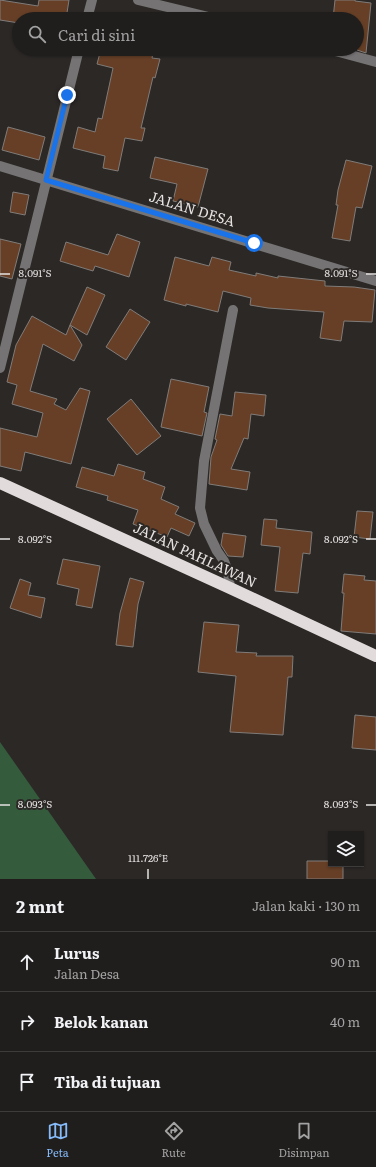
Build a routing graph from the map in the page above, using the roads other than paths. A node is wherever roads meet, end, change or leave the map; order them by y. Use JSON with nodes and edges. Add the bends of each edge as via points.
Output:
{"nodes":[{"id":1,"x":92,"y":0,"type":"edge"},
{"id":2,"x":138,"y":0,"type":"edge"},
{"id":3,"x":89,"y":12,"type":"edge"},
{"id":4,"x":188,"y":12,"type":"edge"},
{"id":5,"x":77,"y":56,"type":"edge"},
{"id":6,"x":354,"y":56,"type":"edge"},
{"id":7,"x":376,"y":62,"type":"edge"},
{"id":8,"x":0,"y":166,"type":"edge"},
{"id":9,"x":46,"y":180,"type":"junction"},
{"id":10,"x":376,"y":281,"type":"edge"},
{"id":11,"x":233,"y":310,"type":"dead end"},
{"id":12,"x":0,"y":368,"type":"edge"},
{"id":13,"x":0,"y":483,"type":"edge"},
{"id":14,"x":230,"y":588,"type":"junction"},
{"id":15,"x":376,"y":656,"type":"edge"}],
"edges":[{"from":1,"to":3,"type":"street"},
{"from":2,"to":4,"type":"street"},
{"from":5,"to":9,"type":"street"},
{"from":6,"to":7,"type":"street"},
{"from":8,"to":9,"type":"street","name":"JALAN DESA"},
{"from":9,"to":10,"type":"street","name":"JALAN DESA"},
{"from":9,"to":12,"type":"street"},
{"from":11,"to":14,"type":"street","via":[[204,461],[200,508],[204,524],[228,571]]},
{"from":13,"to":14,"type":"highway","name":"JALAN PAHLAWAN"},
{"from":14,"to":15,"type":"highway","name":"JALAN PAHLAWAN"}]}
